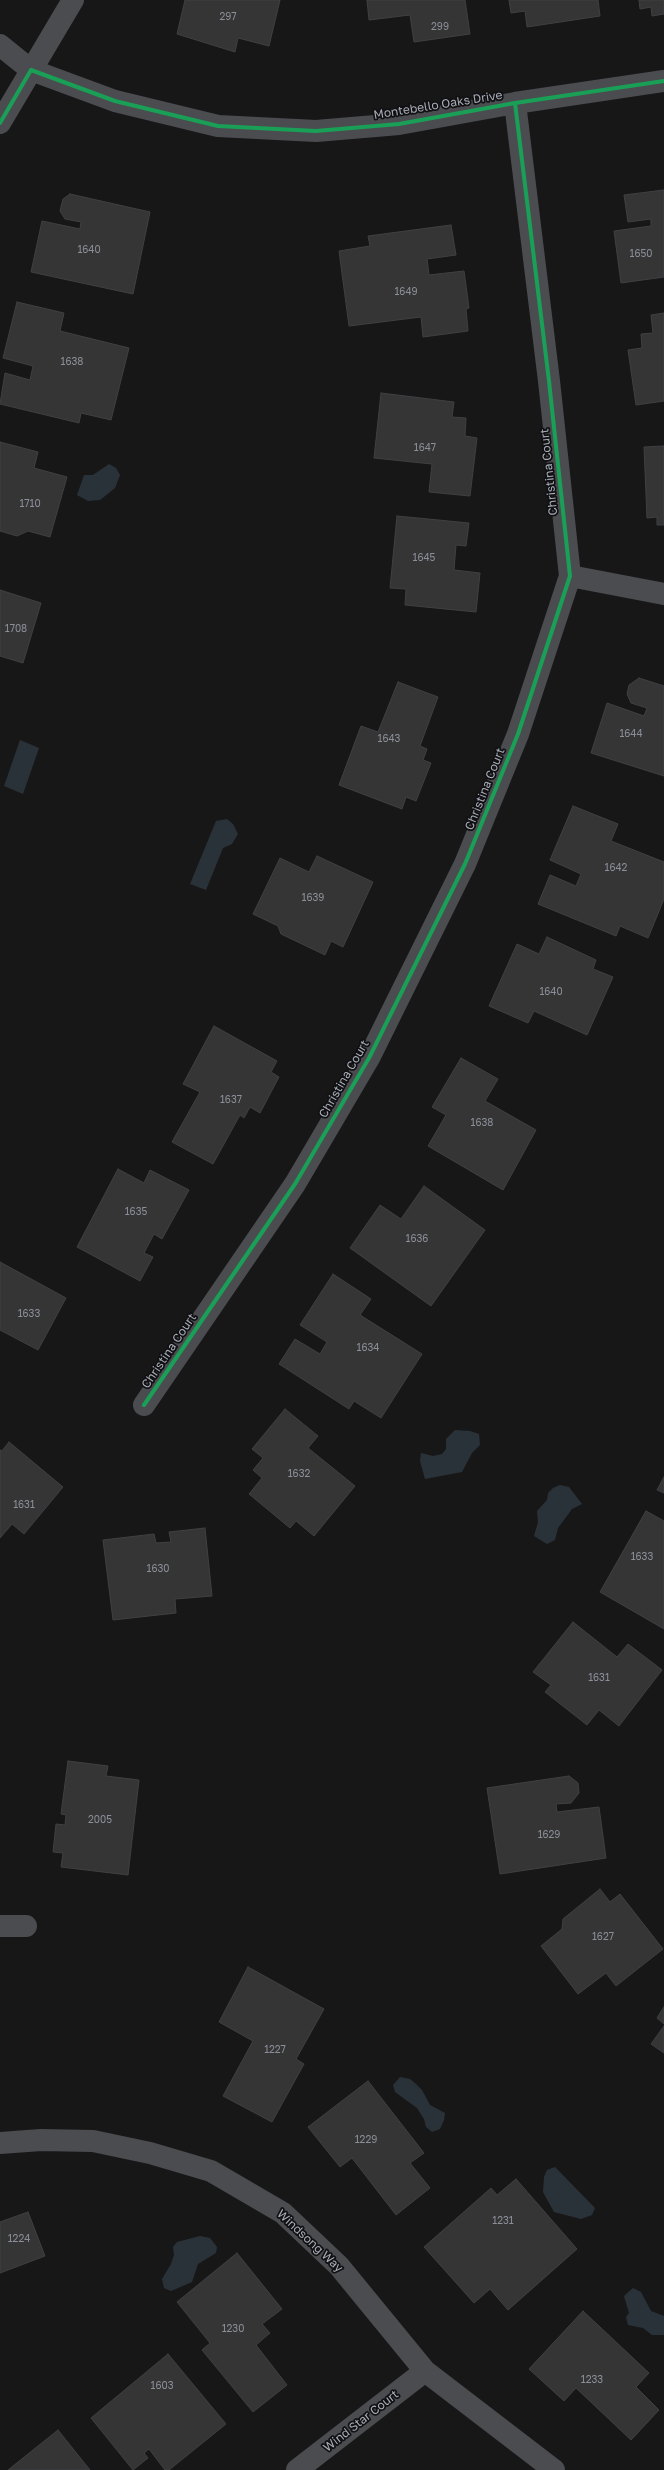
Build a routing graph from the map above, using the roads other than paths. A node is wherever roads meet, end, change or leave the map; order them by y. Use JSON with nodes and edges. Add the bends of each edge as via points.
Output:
{"nodes":[{"id":1,"x":73,"y":0,"type":"edge"},
{"id":2,"x":0,"y":45,"type":"edge"},
{"id":3,"x":31,"y":70,"type":"junction"},
{"id":4,"x":664,"y":82,"type":"edge"},
{"id":5,"x":515,"y":103,"type":"junction"},
{"id":6,"x":0,"y":123,"type":"edge"},
{"id":7,"x":570,"y":576,"type":"junction"},
{"id":8,"x":664,"y":594,"type":"edge"},
{"id":9,"x":144,"y":1405,"type":"dead end"},
{"id":10,"x":0,"y":1926,"type":"edge"},
{"id":11,"x":26,"y":1926,"type":"dead end"},
{"id":12,"x":0,"y":2143,"type":"edge"},
{"id":13,"x":425,"y":2371,"type":"junction"},
{"id":14,"x":297,"y":2470,"type":"edge"},
{"id":15,"x":554,"y":2470,"type":"edge"}],
"edges":[{"from":1,"to":3,"type":"street"},
{"from":2,"to":3,"type":"street","name":"Montebello Oaks Drive"},
{"from":3,"to":5,"type":"street","name":"Montebello Oaks Drive","via":[[115,100],[218,126],[316,131],[346,129],[399,124]]},
{"from":3,"to":6,"type":"street"},
{"from":4,"to":5,"type":"street","name":"Montebello Oaks Drive"},
{"from":5,"to":7,"type":"street","name":"Christina Court"},
{"from":7,"to":8,"type":"street"},
{"from":7,"to":9,"type":"street","name":"Christina Court","via":[[518,734],[465,864],[369,1058],[295,1184]]},
{"from":10,"to":11,"type":"street"},
{"from":12,"to":13,"type":"street","name":"Windsong Way","via":[[41,2140],[93,2142],[150,2152],[211,2171],[283,2213],[339,2266]]},
{"from":13,"to":14,"type":"street","name":"Wind Star Court"},
{"from":13,"to":15,"type":"street","name":"Windsong Way"}]}
